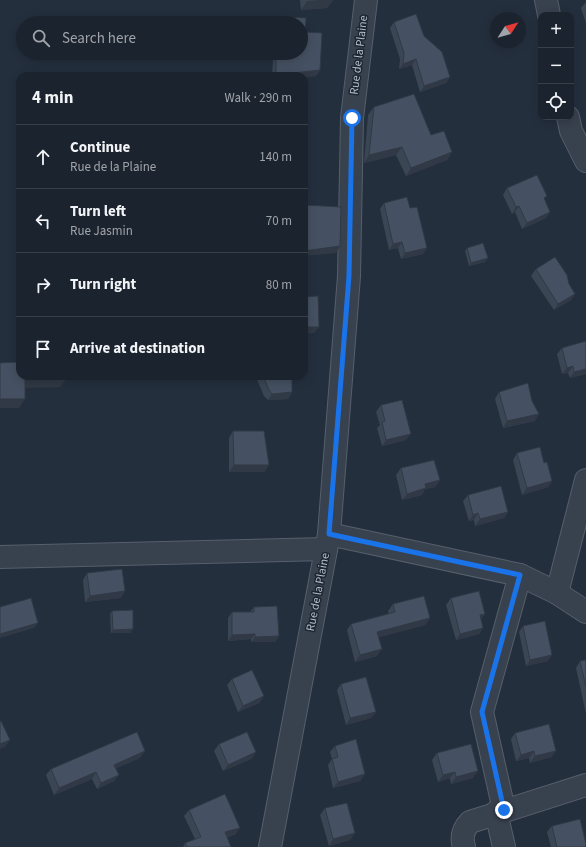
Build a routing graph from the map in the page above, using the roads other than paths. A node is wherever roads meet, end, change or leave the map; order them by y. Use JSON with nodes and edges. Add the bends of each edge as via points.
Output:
{"nodes":[{"id":1,"x":366,"y":0,"type":"edge"},
{"id":2,"x":546,"y":0,"type":"edge"},
{"id":3,"x":548,"y":12,"type":"edge"},
{"id":4,"x":569,"y":120,"type":"edge"},
{"id":5,"x":586,"y":161,"type":"edge"},
{"id":6,"x":586,"y":480,"type":"edge"},
{"id":7,"x":327,"y":541,"type":"junction"},
{"id":8,"x":0,"y":558,"type":"edge"},
{"id":9,"x":520,"y":575,"type":"junction"},
{"id":10,"x":557,"y":592,"type":"junction"},
{"id":11,"x":586,"y":612,"type":"edge"},
{"id":12,"x":586,"y":785,"type":"edge"},
{"id":13,"x":500,"y":811,"type":"junction"},
{"id":14,"x":270,"y":847,"type":"edge"},
{"id":15,"x":464,"y":847,"type":"edge"},
{"id":16,"x":504,"y":847,"type":"edge"}],
"edges":[{"from":1,"to":7,"type":"street","name":"Rue de la Plaine","via":[[352,118],[349,276]]},
{"from":2,"to":3,"type":"street"},
{"from":4,"to":5,"type":"street","via":[[571,131]]},
{"from":6,"to":10,"type":"street"},
{"from":7,"to":8,"type":"street"},
{"from":7,"to":9,"type":"street"},
{"from":7,"to":14,"type":"street","name":"Rue de la Plaine"},
{"from":9,"to":10,"type":"street"},
{"from":9,"to":13,"type":"street","via":[[482,712]]},
{"from":10,"to":11,"type":"street"},
{"from":12,"to":13,"type":"street"},
{"from":13,"to":15,"type":"street","via":[[470,822],[465,827],[462,841]]},
{"from":13,"to":16,"type":"street"}]}
